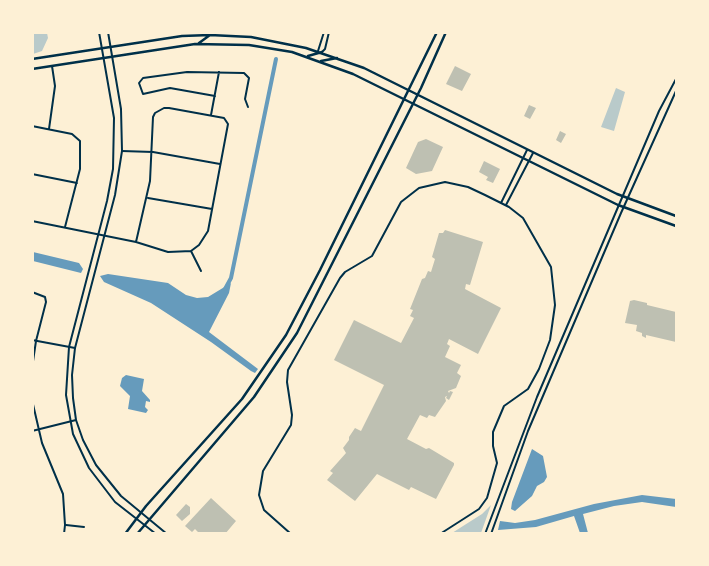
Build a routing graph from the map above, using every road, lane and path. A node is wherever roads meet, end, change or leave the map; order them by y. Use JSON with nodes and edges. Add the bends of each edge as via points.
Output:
{"nodes":[{"id":1,"x":99,"y":32,"type":"edge"},
{"id":2,"x":108,"y":32,"type":"edge"},
{"id":3,"x":324,"y":32,"type":"edge"},
{"id":4,"x":329,"y":32,"type":"edge"},
{"id":5,"x":437,"y":32,"type":"edge"},
{"id":6,"x":446,"y":32,"type":"edge"},
{"id":7,"x":210,"y":34,"type":"edge"},
{"id":8,"x":195,"y":44,"type":"junction"},
{"id":9,"x":110,"y":46,"type":"junction"},
{"id":10,"x":102,"y":48,"type":"junction"},
{"id":11,"x":320,"y":52,"type":"junction"},
{"id":12,"x":112,"y":56,"type":"junction"},
{"id":13,"x":307,"y":56,"type":"junction"},
{"id":14,"x":104,"y":58,"type":"junction"},
{"id":15,"x":338,"y":58,"type":"junction"},
{"id":16,"x":32,"y":59,"type":"edge"},
{"id":17,"x":321,"y":61,"type":"junction"},
{"id":18,"x":52,"y":66,"type":"junction"},
{"id":19,"x":32,"y":69,"type":"edge"},
{"id":20,"x":219,"y":72,"type":"junction"},
{"id":21,"x":676,"y":79,"type":"edge"},
{"id":22,"x":408,"y":90,"type":"junction"},
{"id":23,"x":676,"y":91,"type":"edge"},
{"id":24,"x":417,"y":95,"type":"junction"},
{"id":25,"x":215,"y":96,"type":"junction"},
{"id":26,"x":404,"y":99,"type":"junction"},
{"id":27,"x":412,"y":104,"type":"junction"},
{"id":28,"x":248,"y":107,"type":"dead end"},
{"id":29,"x":211,"y":115,"type":"junction"},
{"id":30,"x":32,"y":126,"type":"edge"},
{"id":31,"x":49,"y":129,"type":"junction"},
{"id":32,"x":527,"y":150,"type":"junction"},
{"id":33,"x":122,"y":151,"type":"junction"},
{"id":34,"x":153,"y":152,"type":"junction"},
{"id":35,"x":533,"y":153,"type":"junction"},
{"id":36,"x":523,"y":158,"type":"junction"},
{"id":37,"x":529,"y":161,"type":"junction"},
{"id":38,"x":220,"y":164,"type":"junction"},
{"id":39,"x":32,"y":174,"type":"edge"},
{"id":40,"x":77,"y":184,"type":"junction"},
{"id":41,"x":622,"y":197,"type":"junction"},
{"id":42,"x":147,"y":198,"type":"junction"},
{"id":43,"x":628,"y":199,"type":"junction"},
{"id":44,"x":501,"y":203,"type":"junction"},
{"id":45,"x":506,"y":205,"type":"junction"},
{"id":46,"x":618,"y":205,"type":"junction"},
{"id":47,"x":623,"y":207,"type":"junction"},
{"id":48,"x":212,"y":210,"type":"junction"},
{"id":49,"x":676,"y":216,"type":"edge"},
{"id":50,"x":32,"y":221,"type":"edge"},
{"id":51,"x":676,"y":225,"type":"edge"},
{"id":52,"x":65,"y":227,"type":"junction"},
{"id":53,"x":99,"y":234,"type":"junction"},
{"id":54,"x":105,"y":236,"type":"junction"},
{"id":55,"x":136,"y":242,"type":"junction"},
{"id":56,"x":191,"y":251,"type":"junction"},
{"id":57,"x":201,"y":271,"type":"dead end"},
{"id":58,"x":32,"y":292,"type":"edge"},
{"id":59,"x":32,"y":340,"type":"edge"},
{"id":60,"x":36,"y":341,"type":"junction"},
{"id":61,"x":69,"y":347,"type":"junction"},
{"id":62,"x":75,"y":348,"type":"junction"},
{"id":63,"x":32,"y":368,"type":"edge"},
{"id":64,"x":32,"y":400,"type":"edge"},
{"id":65,"x":76,"y":420,"type":"junction"},
{"id":66,"x":70,"y":422,"type":"junction"},
{"id":67,"x":38,"y":430,"type":"junction"},
{"id":68,"x":32,"y":431,"type":"edge"},
{"id":69,"x":141,"y":512,"type":"junction"},
{"id":70,"x":148,"y":518,"type":"junction"},
{"id":71,"x":135,"y":519,"type":"junction"},
{"id":72,"x":144,"y":524,"type":"junction"},
{"id":73,"x":65,"y":525,"type":"junction"},
{"id":74,"x":84,"y":527,"type":"dead end"},
{"id":75,"x":491,"y":532,"type":"edge"},
{"id":76,"x":64,"y":534,"type":"edge"},
{"id":77,"x":125,"y":534,"type":"edge"},
{"id":78,"x":137,"y":534,"type":"edge"},
{"id":79,"x":156,"y":534,"type":"edge"},
{"id":80,"x":167,"y":534,"type":"edge"},
{"id":81,"x":291,"y":534,"type":"edge"},
{"id":82,"x":440,"y":534,"type":"edge"},
{"id":83,"x":485,"y":534,"type":"edge"},
{"id":84,"x":647,"y":534,"type":"edge"},
{"id":85,"x":665,"y":534,"type":"edge"}],
"edges":[{"from":1,"to":10,"type":"street"},
{"from":2,"to":9,"type":"street"},
{"from":3,"to":11,"type":"street"},
{"from":4,"to":11,"type":"street","via":[[325,49]]},
{"from":5,"to":22,"type":"main road"},
{"from":6,"to":24,"type":"main road"},
{"from":7,"to":8,"type":"main road"},
{"from":7,"to":9,"type":"main road"},
{"from":7,"to":11,"type":"main road","via":[[251,37]]},
{"from":8,"to":12,"type":"main road"},
{"from":8,"to":13,"type":"main road","via":[[249,45]]},
{"from":9,"to":10,"type":"main road"},
{"from":9,"to":12,"type":"street"},
{"from":10,"to":14,"type":"street"},
{"from":10,"to":16,"type":"main road"},
{"from":11,"to":13,"type":"main road"},
{"from":11,"to":15,"type":"main road"},
{"from":12,"to":14,"type":"main road"},
{"from":12,"to":33,"type":"street","via":[[121,109]]},
{"from":13,"to":17,"type":"main road"},
{"from":14,"to":18,"type":"main road"},
{"from":14,"to":53,"type":"street","via":[[114,118],[115,152]]},
{"from":15,"to":17,"type":"main road"},
{"from":15,"to":22,"type":"main road"},
{"from":17,"to":26,"type":"main road"},
{"from":18,"to":19,"type":"main road"},
{"from":18,"to":31,"type":"street","via":[[56,86]]},
{"from":20,"to":25,"type":"street"},
{"from":20,"to":25,"type":"street","via":[[167,74],[143,78],[139,83],[143,94],[170,88]]},
{"from":20,"to":28,"type":"street","via":[[248,74],[245,99]]},
{"from":21,"to":41,"type":"street"},
{"from":22,"to":24,"type":"main road"},
{"from":22,"to":26,"type":"main road"},
{"from":23,"to":43,"type":"street"},
{"from":24,"to":27,"type":"main road"},
{"from":24,"to":32,"type":"main road"},
{"from":25,"to":29,"type":"street"},
{"from":26,"to":27,"type":"main road"},
{"from":26,"to":69,"type":"main road","via":[[301,308],[264,369]]},
{"from":27,"to":36,"type":"main road"},
{"from":27,"to":70,"type":"main road","via":[[315,300],[271,374],[225,432]]},
{"from":29,"to":34,"type":"street","via":[[169,108],[158,110],[153,117]]},
{"from":29,"to":38,"type":"street","via":[[227,121]]},
{"from":30,"to":31,"type":"street"},
{"from":31,"to":40,"type":"street","via":[[72,134],[80,141]]},
{"from":32,"to":35,"type":"main road"},
{"from":32,"to":36,"type":"street"},
{"from":33,"to":34,"type":"street"},
{"from":33,"to":54,"type":"street","via":[[119,179]]},
{"from":34,"to":38,"type":"street"},
{"from":34,"to":42,"type":"street"},
{"from":35,"to":37,"type":"street"},
{"from":35,"to":41,"type":"main road"},
{"from":36,"to":37,"type":"main road"},
{"from":36,"to":44,"type":"street"},
{"from":37,"to":45,"type":"street"},
{"from":37,"to":46,"type":"main road"},
{"from":38,"to":48,"type":"street"},
{"from":39,"to":40,"type":"street"},
{"from":40,"to":52,"type":"street"},
{"from":41,"to":43,"type":"main road"},
{"from":41,"to":46,"type":"street"},
{"from":42,"to":48,"type":"street"},
{"from":42,"to":55,"type":"street"},
{"from":43,"to":47,"type":"street"},
{"from":43,"to":49,"type":"main road"},
{"from":44,"to":45,"type":"street"},
{"from":44,"to":81,"type":"street","via":[[453,183],[433,183],[419,188],[398,206],[372,256],[345,272],[336,284],[288,370],[286,382],[291,425],[263,471],[259,485],[262,507]]},
{"from":45,"to":82,"type":"street","via":[[531,229],[550,267],[555,292],[552,331],[533,381],[522,395],[506,403],[493,432],[497,463],[487,498],[479,509]]},
{"from":46,"to":47,"type":"main road"},
{"from":46,"to":83,"type":"street","via":[[521,434]]},
{"from":47,"to":51,"type":"main road"},
{"from":47,"to":75,"type":"street","via":[[528,431]]},
{"from":48,"to":56,"type":"street","via":[[208,231]]},
{"from":50,"to":52,"type":"street"},
{"from":52,"to":53,"type":"street"},
{"from":53,"to":54,"type":"street"},
{"from":53,"to":61,"type":"street"},
{"from":54,"to":55,"type":"street"},
{"from":54,"to":62,"type":"street"},
{"from":55,"to":56,"type":"street","via":[[168,252]]},
{"from":56,"to":57,"type":"street"},
{"from":58,"to":60,"type":"street","via":[[45,297],[46,302]]},
{"from":59,"to":60,"type":"street"},
{"from":60,"to":61,"type":"street"},
{"from":60,"to":63,"type":"street"},
{"from":61,"to":62,"type":"street"},
{"from":61,"to":66,"type":"street","via":[[66,395]]},
{"from":62,"to":65,"type":"street","via":[[72,374]]},
{"from":64,"to":67,"type":"street"},
{"from":65,"to":66,"type":"street"},
{"from":65,"to":69,"type":"street","via":[[96,465],[121,496]]},
{"from":66,"to":67,"type":"street"},
{"from":66,"to":71,"type":"street","via":[[78,446],[100,484]]},
{"from":67,"to":68,"type":"street"},
{"from":67,"to":73,"type":"street","via":[[63,494]]},
{"from":69,"to":70,"type":"street"},
{"from":69,"to":71,"type":"main road"},
{"from":70,"to":72,"type":"main road"},
{"from":70,"to":80,"type":"street"},
{"from":71,"to":72,"type":"street"},
{"from":71,"to":77,"type":"main road"},
{"from":72,"to":78,"type":"main road"},
{"from":72,"to":79,"type":"street"},
{"from":73,"to":74,"type":"street"},
{"from":73,"to":76,"type":"street"},
{"from":84,"to":85,"type":"street"}]}
